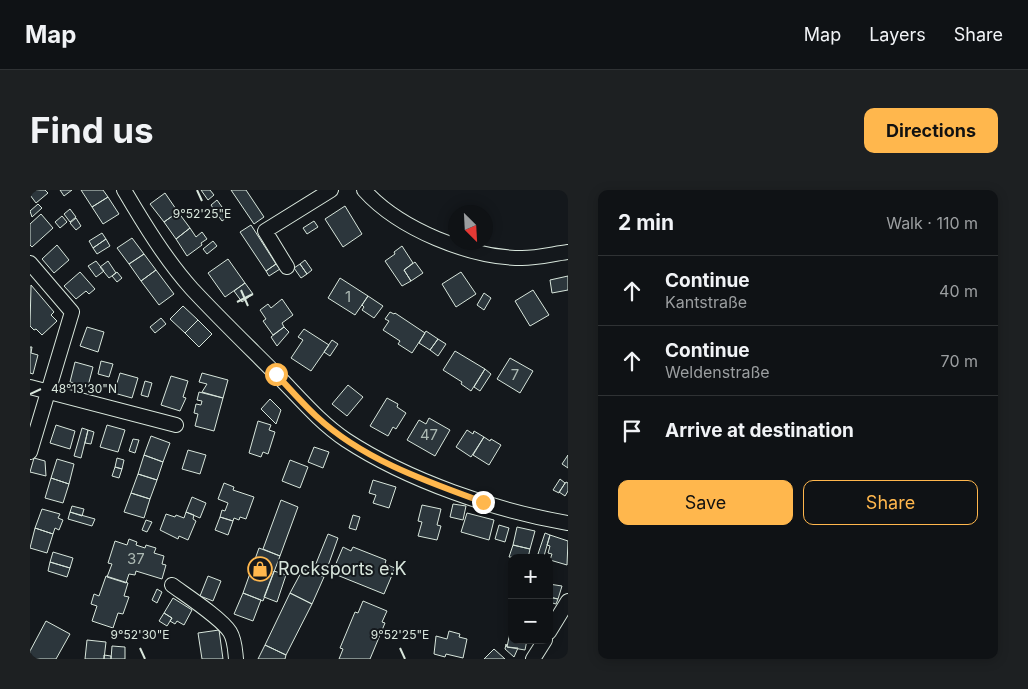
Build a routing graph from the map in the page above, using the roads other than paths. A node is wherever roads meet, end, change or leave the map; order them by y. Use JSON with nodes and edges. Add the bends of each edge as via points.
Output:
{"nodes":[{"id":1,"x":124,"y":190,"type":"edge"},
{"id":2,"x":331,"y":190,"type":"edge"},
{"id":3,"x":364,"y":190,"type":"edge"},
{"id":4,"x":568,"y":252,"type":"edge"},
{"id":5,"x":30,"y":263,"type":"edge"},
{"id":6,"x":288,"y":267,"type":"dead end"},
{"id":7,"x":30,"y":387,"type":"edge"},
{"id":8,"x":49,"y":392,"type":"junction"},
{"id":9,"x":176,"y":425,"type":"dead end"},
{"id":10,"x":30,"y":452,"type":"edge"},
{"id":11,"x":568,"y":523,"type":"edge"},
{"id":12,"x":172,"y":585,"type":"dead end"},
{"id":13,"x":568,"y":601,"type":"edge"},
{"id":14,"x":553,"y":625,"type":"edge"},
{"id":15,"x":542,"y":644,"type":"edge"},
{"id":16,"x":236,"y":659,"type":"edge"},
{"id":17,"x":534,"y":659,"type":"edge"}],
"edges":[{"from":1,"to":11,"type":"street","via":[[191,288],[316,417],[345,439],[373,456],[444,488],[483,502]]},
{"from":2,"to":6,"type":"street","via":[[264,231]]},
{"from":3,"to":4,"type":"street","via":[[380,206],[408,224],[472,250],[523,258]]},
{"from":5,"to":8,"type":"street","via":[[72,312]]},
{"from":7,"to":8,"type":"street"},
{"from":8,"to":9,"type":"street"},
{"from":8,"to":10,"type":"street"},
{"from":12,"to":16,"type":"street","via":[[231,633]]},
{"from":13,"to":14,"type":"street"},
{"from":15,"to":17,"type":"street"}]}
